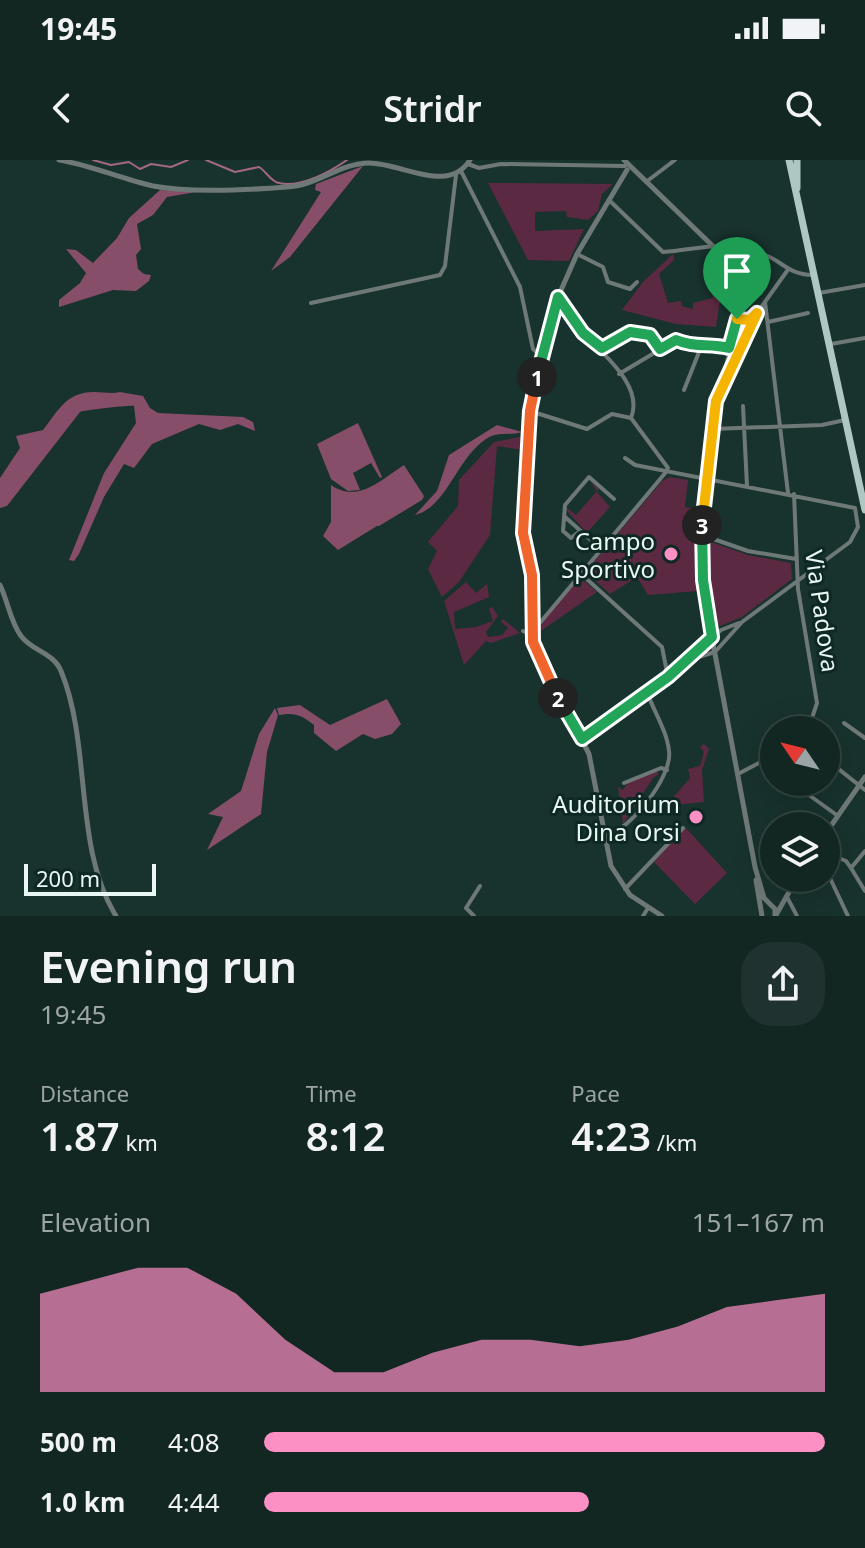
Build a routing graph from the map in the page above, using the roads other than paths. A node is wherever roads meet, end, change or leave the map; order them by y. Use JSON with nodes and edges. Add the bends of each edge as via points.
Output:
{"nodes":[{"id":1,"x":59,"y":160,"type":"edge"},
{"id":2,"x":675,"y":160,"type":"edge"},
{"id":3,"x":791,"y":160,"type":"edge"},
{"id":4,"x":580,"y":161,"type":"edge"},
{"id":5,"x":369,"y":162,"type":"edge"},
{"id":6,"x":469,"y":162,"type":"edge"},
{"id":7,"x":347,"y":163,"type":"edge"},
{"id":8,"x":624,"y":164,"type":"edge"},
{"id":9,"x":459,"y":173,"type":"junction"},
{"id":10,"x":646,"y":182,"type":"junction"},
{"id":11,"x":609,"y":200,"type":"junction"},
{"id":12,"x":711,"y":243,"type":"junction"},
{"id":13,"x":726,"y":246,"type":"junction"},
{"id":14,"x":739,"y":248,"type":"junction"},
{"id":15,"x":577,"y":254,"type":"junction"},
{"id":16,"x":721,"y":254,"type":"junction"},
{"id":17,"x":787,"y":271,"type":"junction"},
{"id":18,"x":813,"y":275,"type":"junction"},
{"id":19,"x":637,"y":282,"type":"dead end"},
{"id":20,"x":865,"y":285,"type":"edge"},
{"id":21,"x":817,"y":293,"type":"junction"},
{"id":22,"x":558,"y":297,"type":"junction"},
{"id":23,"x":765,"y":302,"type":"junction"},
{"id":24,"x":311,"y":303,"type":"dead end"},
{"id":25,"x":757,"y":313,"type":"junction"},
{"id":26,"x":808,"y":313,"type":"dead end"},
{"id":27,"x":737,"y":319,"type":"junction"},
{"id":28,"x":768,"y":322,"type":"junction"},
{"id":29,"x":736,"y":326,"type":"junction"},
{"id":30,"x":751,"y":327,"type":"junction"},
{"id":31,"x":865,"y":338,"type":"edge"},
{"id":32,"x":828,"y":345,"type":"junction"},
{"id":33,"x":701,"y":347,"type":"junction"},
{"id":34,"x":602,"y":348,"type":"junction"},
{"id":35,"x":729,"y":348,"type":"junction"},
{"id":36,"x":660,"y":349,"type":"junction"},
{"id":37,"x":542,"y":355,"type":"junction"},
{"id":38,"x":619,"y":374,"type":"junction"},
{"id":39,"x":684,"y":390,"type":"dead end"},
{"id":40,"x":716,"y":401,"type":"junction"},
{"id":41,"x":743,"y":406,"type":"dead end"},
{"id":42,"x":530,"y":411,"type":"junction"},
{"id":43,"x":631,"y":418,"type":"junction"},
{"id":44,"x":845,"y":420,"type":"junction"},
{"id":45,"x":779,"y":427,"type":"junction"},
{"id":46,"x":745,"y":428,"type":"junction"},
{"id":47,"x":712,"y":429,"type":"junction"},
{"id":48,"x":625,"y":458,"type":"dead end"},
{"id":49,"x":668,"y":472,"type":"junction"},
{"id":50,"x":706,"y":479,"type":"junction"},
{"id":51,"x":747,"y":486,"type":"junction"},
{"id":52,"x":791,"y":494,"type":"junction"},
{"id":53,"x":614,"y":499,"type":"dead end"},
{"id":54,"x":865,"y":510,"type":"edge"},
{"id":55,"x":565,"y":517,"type":"junction"},
{"id":56,"x":865,"y":517,"type":"edge"},
{"id":57,"x":857,"y":518,"type":"junction"},
{"id":58,"x":580,"y":531,"type":"junction"},
{"id":59,"x":702,"y":535,"type":"junction"},
{"id":60,"x":601,"y":549,"type":"junction"},
{"id":61,"x":796,"y":559,"type":"junction"},
{"id":62,"x":580,"y":573,"type":"junction"},
{"id":63,"x":797,"y":580,"type":"junction"},
{"id":64,"x":0,"y":585,"type":"edge"},
{"id":65,"x":553,"y":605,"type":"junction"},
{"id":66,"x":532,"y":612,"type":"junction"},
{"id":67,"x":543,"y":617,"type":"junction"},
{"id":68,"x":709,"y":622,"type":"junction"},
{"id":69,"x":742,"y":622,"type":"junction"},
{"id":70,"x":721,"y":630,"type":"junction"},
{"id":71,"x":523,"y":631,"type":"dead end"},
{"id":72,"x":533,"y":634,"type":"junction"},
{"id":73,"x":712,"y":638,"type":"junction"},
{"id":74,"x":723,"y":641,"type":"junction"},
{"id":75,"x":715,"y":652,"type":"junction"},
{"id":76,"x":689,"y":660,"type":"junction"},
{"id":77,"x":668,"y":677,"type":"junction"},
{"id":78,"x":647,"y":692,"type":"junction"},
{"id":79,"x":813,"y":716,"type":"edge"},
{"id":80,"x":844,"y":723,"type":"dead end"},
{"id":81,"x":865,"y":738,"type":"edge"},
{"id":82,"x":582,"y":739,"type":"junction"},
{"id":83,"x":760,"y":763,"type":"edge"},
{"id":84,"x":840,"y":769,"type":"edge"},
{"id":85,"x":667,"y":770,"type":"junction"},
{"id":86,"x":738,"y":774,"type":"junction"},
{"id":87,"x":865,"y":777,"type":"edge"},
{"id":88,"x":624,"y":783,"type":"dead end"},
{"id":89,"x":860,"y":784,"type":"junction"},
{"id":90,"x":865,"y":790,"type":"edge"},
{"id":91,"x":810,"y":796,"type":"edge"},
{"id":92,"x":832,"y":812,"type":"edge"},
{"id":93,"x":840,"y":813,"type":"edge"},
{"id":94,"x":683,"y":828,"type":"dead end"},
{"id":95,"x":604,"y":837,"type":"junction"},
{"id":96,"x":865,"y":851,"type":"edge"},
{"id":97,"x":840,"y":860,"type":"edge"},
{"id":98,"x":755,"y":867,"type":"junction"},
{"id":99,"x":851,"y":868,"type":"junction"},
{"id":100,"x":480,"y":886,"type":"dead end"},
{"id":101,"x":625,"y":889,"type":"junction"},
{"id":102,"x":865,"y":891,"type":"edge"},
{"id":103,"x":788,"y":892,"type":"edge"},
{"id":104,"x":837,"y":892,"type":"edge"},
{"id":105,"x":786,"y":895,"type":"junction"},
{"id":106,"x":782,"y":902,"type":"junction"},
{"id":107,"x":771,"y":905,"type":"junction"},
{"id":108,"x":648,"y":908,"type":"junction"},
{"id":109,"x":762,"y":908,"type":"junction"},
{"id":110,"x":775,"y":915,"type":"edge"},
{"id":111,"x":116,"y":916,"type":"edge"},
{"id":112,"x":474,"y":916,"type":"edge"},
{"id":113,"x":643,"y":916,"type":"edge"},
{"id":114,"x":662,"y":916,"type":"edge"},
{"id":115,"x":762,"y":916,"type":"edge"},
{"id":116,"x":797,"y":916,"type":"edge"},
{"id":117,"x":848,"y":916,"type":"edge"}],
"edges":[{"from":1,"to":7,"type":"street","via":[[149,185],[291,187],[315,182]]},
{"from":2,"to":10,"type":"street"},
{"from":3,"to":18,"type":"main road"},
{"from":4,"to":6,"type":"street","via":[[479,168]]},
{"from":4,"to":8,"type":"street"},
{"from":5,"to":7,"type":"street"},
{"from":5,"to":9,"type":"street","via":[[439,177]]},
{"from":6,"to":9,"type":"street"},
{"from":8,"to":10,"type":"street"},
{"from":8,"to":11,"type":"street"},
{"from":9,"to":24,"type":"street","via":[[440,275]]},
{"from":9,"to":37,"type":"street","via":[[517,280],[532,338]]},
{"from":10,"to":12,"type":"street"},
{"from":11,"to":12,"type":"street","via":[[663,252]]},
{"from":11,"to":15,"type":"street"},
{"from":12,"to":13,"type":"street"},
{"from":12,"to":16,"type":"street"},
{"from":13,"to":14,"type":"street"},
{"from":13,"to":16,"type":"street"},
{"from":14,"to":16,"type":"street"},
{"from":14,"to":17,"type":"street","via":[[775,259]]},
{"from":15,"to":19,"type":"street","via":[[603,267],[608,282],[630,289]]},
{"from":15,"to":22,"type":"street"},
{"from":16,"to":27,"type":"street","via":[[735,284]]},
{"from":17,"to":18,"type":"street"},
{"from":17,"to":23,"type":"street"},
{"from":18,"to":21,"type":"main road"},
{"from":20,"to":21,"type":"street"},
{"from":21,"to":32,"type":"main road"},
{"from":22,"to":34,"type":"street","via":[[583,333]]},
{"from":22,"to":37,"type":"street"},
{"from":23,"to":25,"type":"street"},
{"from":23,"to":28,"type":"street","name":"Via Padova"},
{"from":25,"to":27,"type":"street","via":[[750,320]]},
{"from":25,"to":30,"type":"street"},
{"from":26,"to":28,"type":"street"},
{"from":27,"to":29,"type":"street"},
{"from":28,"to":45,"type":"street","name":"Via Padova"},
{"from":29,"to":30,"type":"street"},
{"from":29,"to":35,"type":"street"},
{"from":30,"to":40,"type":"street"},
{"from":31,"to":32,"type":"street"},
{"from":32,"to":44,"type":"main road"},
{"from":33,"to":35,"type":"street"},
{"from":33,"to":36,"type":"street","via":[[676,340]]},
{"from":33,"to":39,"type":"street"},
{"from":34,"to":36,"type":"street","via":[[636,332],[650,335]]},
{"from":34,"to":38,"type":"street"},
{"from":35,"to":40,"type":"street"},
{"from":36,"to":38,"type":"street"},
{"from":37,"to":42,"type":"street"},
{"from":38,"to":43,"type":"street","via":[[635,400]]},
{"from":40,"to":47,"type":"street"},
{"from":41,"to":46,"type":"street"},
{"from":42,"to":43,"type":"street","via":[[587,429],[612,414]]},
{"from":42,"to":66,"type":"street","via":[[522,526],[532,575]]},
{"from":43,"to":49,"type":"street"},
{"from":44,"to":45,"type":"street"},
{"from":44,"to":54,"type":"main road"},
{"from":45,"to":46,"type":"street"},
{"from":45,"to":52,"type":"street","name":"Via Padova"},
{"from":46,"to":47,"type":"street"},
{"from":46,"to":51,"type":"street"},
{"from":47,"to":50,"type":"street"},
{"from":48,"to":49,"type":"street"},
{"from":49,"to":50,"type":"street"},
{"from":49,"to":60,"type":"street"},
{"from":50,"to":51,"type":"street"},
{"from":50,"to":59,"type":"street"},
{"from":51,"to":52,"type":"street"},
{"from":52,"to":57,"type":"street","via":[[852,505]]},
{"from":52,"to":61,"type":"street","name":"Via Padova"},
{"from":53,"to":55,"type":"street","via":[[589,477],[565,505]]},
{"from":55,"to":58,"type":"street"},
{"from":55,"to":58,"type":"street","via":[[563,531],[571,538]]},
{"from":56,"to":57,"type":"street"},
{"from":57,"to":63,"type":"street","via":[[850,542]]},
{"from":58,"to":60,"type":"street"},
{"from":59,"to":61,"type":"street","via":[[748,551]]},
{"from":59,"to":68,"type":"street"},
{"from":60,"to":62,"type":"street"},
{"from":61,"to":63,"type":"street","name":"Via Padova"},
{"from":62,"to":65,"type":"street"},
{"from":62,"to":77,"type":"street","via":[[662,647]]},
{"from":63,"to":69,"type":"street"},
{"from":63,"to":79,"type":"street","name":"Via Padova","via":[[817,703]]},
{"from":64,"to":111,"type":"street","via":[[19,634],[61,669],[73,714],[90,834],[106,898]]},
{"from":65,"to":66,"type":"street"},
{"from":65,"to":67,"type":"street"},
{"from":66,"to":67,"type":"street"},
{"from":66,"to":72,"type":"street"},
{"from":67,"to":72,"type":"street"},
{"from":68,"to":70,"type":"street"},
{"from":68,"to":73,"type":"street"},
{"from":69,"to":70,"type":"street"},
{"from":69,"to":74,"type":"street"},
{"from":70,"to":73,"type":"street"},
{"from":71,"to":72,"type":"street"},
{"from":72,"to":82,"type":"street","via":[[542,667]]},
{"from":73,"to":74,"type":"street"},
{"from":73,"to":75,"type":"street"},
{"from":73,"to":76,"type":"street"},
{"from":74,"to":75,"type":"street"},
{"from":75,"to":76,"type":"street"},
{"from":75,"to":86,"type":"street"},
{"from":76,"to":77,"type":"street"},
{"from":77,"to":78,"type":"street"},
{"from":78,"to":82,"type":"street"},
{"from":78,"to":85,"type":"street","via":[[668,744]]},
{"from":80,"to":81,"type":"street"},
{"from":82,"to":95,"type":"street"},
{"from":83,"to":86,"type":"street"},
{"from":84,"to":89,"type":"street"},
{"from":85,"to":88,"type":"street"},
{"from":85,"to":95,"type":"street","via":[[634,817],[619,832]]},
{"from":86,"to":98,"type":"street"},
{"from":87,"to":89,"type":"street"},
{"from":89,"to":90,"type":"street"},
{"from":89,"to":93,"type":"street"},
{"from":91,"to":92,"type":"street"},
{"from":94,"to":101,"type":"street"},
{"from":95,"to":101,"type":"street","via":[[611,866]]},
{"from":96,"to":99,"type":"street"},
{"from":97,"to":99,"type":"street"},
{"from":98,"to":107,"type":"street"},
{"from":98,"to":109,"type":"street"},
{"from":99,"to":102,"type":"street"},
{"from":100,"to":112,"type":"street","via":[[466,908]]},
{"from":101,"to":108,"type":"street"},
{"from":103,"to":105,"type":"street"},
{"from":104,"to":117,"type":"street"},
{"from":105,"to":106,"type":"street"},
{"from":105,"to":116,"type":"street"},
{"from":106,"to":107,"type":"street"},
{"from":106,"to":110,"type":"street"},
{"from":107,"to":109,"type":"street"},
{"from":107,"to":110,"type":"street"},
{"from":108,"to":113,"type":"street"},
{"from":108,"to":114,"type":"street"},
{"from":109,"to":115,"type":"street"}]}
